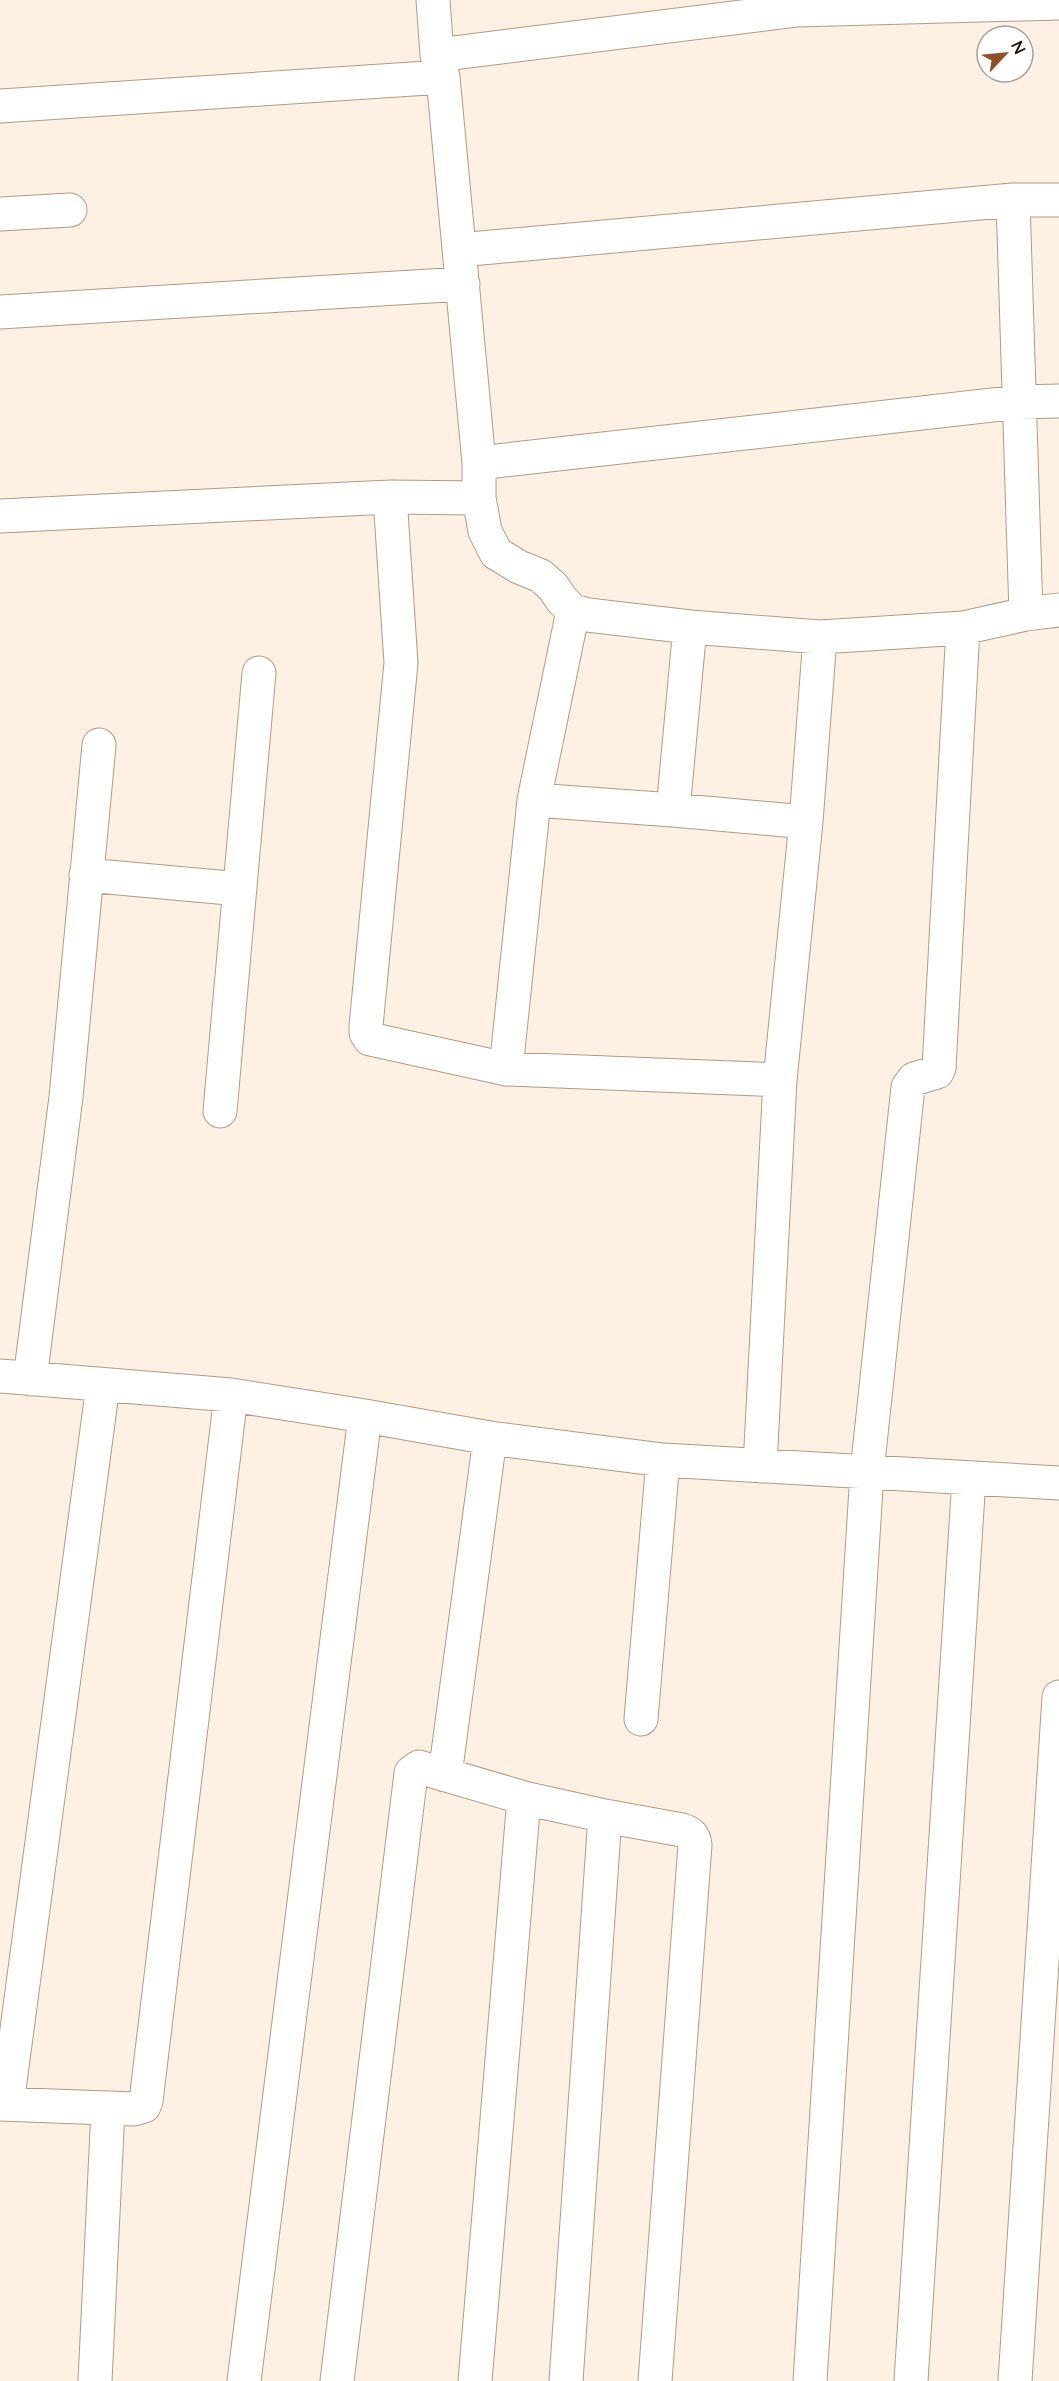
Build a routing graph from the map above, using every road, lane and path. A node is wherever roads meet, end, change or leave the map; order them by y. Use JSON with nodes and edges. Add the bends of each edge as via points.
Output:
{"nodes":[{"id":1,"x":433,"y":0,"type":"edge"},
{"id":2,"x":1059,"y":3,"type":"edge"},
{"id":3,"x":796,"y":5,"type":"edge"},
{"id":4,"x":440,"y":66,"type":"junction"},
{"id":5,"x":0,"y":106,"type":"edge"},
{"id":6,"x":1013,"y":200,"type":"junction"},
{"id":7,"x":1059,"y":200,"type":"edge"},
{"id":8,"x":70,"y":210,"type":"dead end"},
{"id":9,"x":0,"y":214,"type":"edge"},
{"id":10,"x":459,"y":250,"type":"junction"},
{"id":11,"x":463,"y":284,"type":"junction"},
{"id":12,"x":0,"y":312,"type":"edge"},
{"id":13,"x":1059,"y":401,"type":"edge"},
{"id":14,"x":1019,"y":402,"type":"junction"},
{"id":15,"x":479,"y":463,"type":"junction"},
{"id":16,"x":390,"y":497,"type":"junction"},
{"id":17,"x":479,"y":498,"type":"junction"},
{"id":18,"x":0,"y":516,"type":"edge"},
{"id":19,"x":1059,"y":610,"type":"edge"},
{"id":20,"x":573,"y":611,"type":"junction"},
{"id":21,"x":1026,"y":614,"type":"junction"},
{"id":22,"x":690,"y":627,"type":"junction"},
{"id":23,"x":963,"y":628,"type":"junction"},
{"id":24,"x":820,"y":636,"type":"junction"},
{"id":25,"x":259,"y":673,"type":"dead end"},
{"id":26,"x":99,"y":745,"type":"dead end"},
{"id":27,"x":534,"y":800,"type":"junction"},
{"id":28,"x":673,"y":810,"type":"junction"},
{"id":29,"x":806,"y":822,"type":"junction"},
{"id":30,"x":86,"y":875,"type":"junction"},
{"id":31,"x":240,"y":888,"type":"junction"},
{"id":32,"x":506,"y":1069,"type":"junction"},
{"id":33,"x":780,"y":1080,"type":"junction"},
{"id":34,"x":220,"y":1111,"type":"dead end"},
{"id":35,"x":15,"y":1378,"type":"edge"},
{"id":36,"x":103,"y":1385,"type":"junction"},
{"id":37,"x":231,"y":1395,"type":"junction"},
{"id":38,"x":365,"y":1416,"type":"junction"},
{"id":39,"x":490,"y":1438,"type":"junction"},
{"id":40,"x":663,"y":1460,"type":"junction"},
{"id":41,"x":760,"y":1466,"type":"junction"},
{"id":42,"x":867,"y":1472,"type":"junction"},
{"id":43,"x":969,"y":1478,"type":"junction"},
{"id":44,"x":1059,"y":1483,"type":"edge"},
{"id":45,"x":1059,"y":1697,"type":"edge"},
{"id":46,"x":641,"y":1719,"type":"dead end"},
{"id":47,"x":445,"y":1775,"type":"junction"},
{"id":48,"x":524,"y":1798,"type":"junction"},
{"id":49,"x":605,"y":1816,"type":"junction"},
{"id":50,"x":4,"y":2104,"type":"edge"},
{"id":51,"x":108,"y":2109,"type":"junction"},
{"id":52,"x":95,"y":2381,"type":"edge"},
{"id":53,"x":244,"y":2381,"type":"edge"},
{"id":54,"x":337,"y":2381,"type":"edge"},
{"id":55,"x":475,"y":2381,"type":"edge"},
{"id":56,"x":566,"y":2381,"type":"edge"},
{"id":57,"x":655,"y":2381,"type":"edge"},
{"id":58,"x":810,"y":2381,"type":"edge"},
{"id":59,"x":911,"y":2381,"type":"edge"},
{"id":60,"x":1015,"y":2381,"type":"edge"}],
"edges":[{"from":1,"to":4,"type":"street"},
{"from":2,"to":3,"type":"street"},
{"from":3,"to":4,"type":"street"},
{"from":4,"to":5,"type":"street"},
{"from":4,"to":10,"type":"street"},
{"from":6,"to":7,"type":"street"},
{"from":6,"to":10,"type":"street"},
{"from":6,"to":14,"type":"street"},
{"from":8,"to":9,"type":"street"},
{"from":10,"to":11,"type":"street"},
{"from":11,"to":12,"type":"street"},
{"from":11,"to":15,"type":"street"},
{"from":13,"to":14,"type":"street"},
{"from":14,"to":15,"type":"street"},
{"from":14,"to":21,"type":"street"},
{"from":15,"to":17,"type":"street"},
{"from":16,"to":17,"type":"street"},
{"from":16,"to":18,"type":"street"},
{"from":16,"to":32,"type":"street","via":[[401,663],[366,1033],[376,1042]]},
{"from":17,"to":20,"type":"street","via":[[485,531],[496,553],[541,576]]},
{"from":19,"to":21,"type":"street"},
{"from":20,"to":22,"type":"street"},
{"from":20,"to":27,"type":"street"},
{"from":21,"to":23,"type":"street"},
{"from":22,"to":24,"type":"street"},
{"from":22,"to":28,"type":"street"},
{"from":23,"to":24,"type":"street"},
{"from":23,"to":42,"type":"street","via":[[939,1068],[933,1075],[914,1079],[908,1087]]},
{"from":24,"to":29,"type":"street"},
{"from":25,"to":31,"type":"street"},
{"from":26,"to":30,"type":"street"},
{"from":27,"to":28,"type":"street"},
{"from":27,"to":32,"type":"street"},
{"from":28,"to":29,"type":"street"},
{"from":29,"to":33,"type":"street"},
{"from":30,"to":31,"type":"street"},
{"from":30,"to":35,"type":"street","via":[[66,1097]]},
{"from":31,"to":34,"type":"street"},
{"from":32,"to":33,"type":"street"},
{"from":33,"to":41,"type":"street"},
{"from":35,"to":36,"type":"street"},
{"from":36,"to":37,"type":"street"},
{"from":36,"to":50,"type":"street"},
{"from":37,"to":38,"type":"street"},
{"from":37,"to":51,"type":"street","via":[[146,2101],[139,2109]]},
{"from":38,"to":39,"type":"street"},
{"from":38,"to":53,"type":"street"},
{"from":39,"to":40,"type":"street"},
{"from":39,"to":47,"type":"street"},
{"from":40,"to":41,"type":"street"},
{"from":40,"to":46,"type":"street"},
{"from":41,"to":42,"type":"street"},
{"from":42,"to":43,"type":"street"},
{"from":42,"to":58,"type":"street"},
{"from":43,"to":44,"type":"street"},
{"from":43,"to":59,"type":"street"},
{"from":45,"to":60,"type":"street"},
{"from":47,"to":48,"type":"street"},
{"from":47,"to":54,"type":"street","via":[[425,1768],[411,1773]]},
{"from":48,"to":49,"type":"street"},
{"from":48,"to":55,"type":"street"},
{"from":49,"to":56,"type":"street"},
{"from":49,"to":57,"type":"street","via":[[690,1832],[695,1845]]},
{"from":50,"to":51,"type":"street"},
{"from":51,"to":52,"type":"street"}]}
